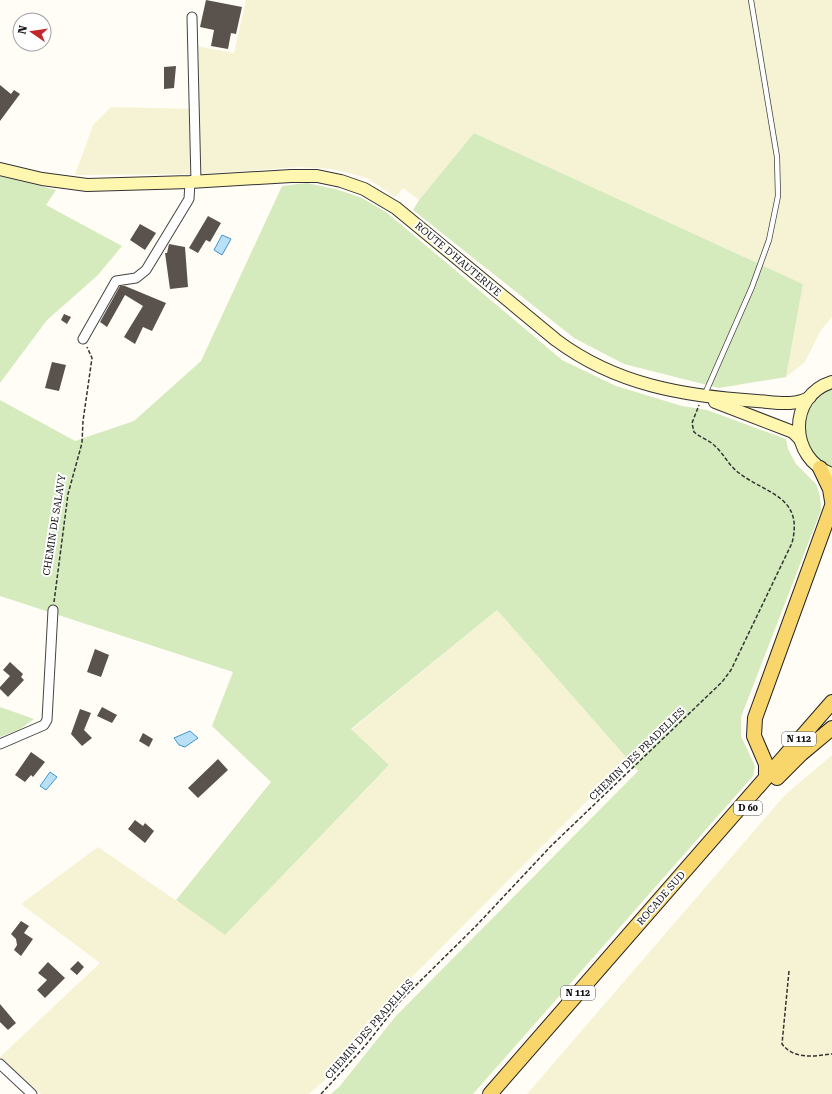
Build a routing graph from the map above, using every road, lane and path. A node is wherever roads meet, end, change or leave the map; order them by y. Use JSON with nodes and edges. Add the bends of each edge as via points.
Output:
{"nodes":[{"id":1,"x":751,"y":0,"type":"edge"},
{"id":2,"x":192,"y":17,"type":"dead end"},
{"id":3,"x":0,"y":169,"type":"edge"},
{"id":4,"x":193,"y":182,"type":"junction"},
{"id":5,"x":83,"y":339,"type":"joint"},
{"id":6,"x":832,"y":382,"type":"edge"},
{"id":7,"x":703,"y":397,"type":"junction"},
{"id":8,"x":810,"y":397,"type":"junction"},
{"id":9,"x":800,"y":439,"type":"junction"},
{"id":10,"x":826,"y":471,"type":"edge"},
{"id":11,"x":832,"y":501,"type":"edge"},
{"id":12,"x":832,"y":506,"type":"edge"},
{"id":13,"x":53,"y":610,"type":"joint"},
{"id":14,"x":832,"y":702,"type":"edge"},
{"id":15,"x":832,"y":728,"type":"edge"},
{"id":16,"x":0,"y":744,"type":"edge"},
{"id":17,"x":766,"y":777,"type":"junction"},
{"id":18,"x":666,"y":892,"type":"junction"},
{"id":19,"x":789,"y":970,"type":"dead end"},
{"id":20,"x":832,"y":1054,"type":"edge"},
{"id":21,"x":0,"y":1064,"type":"edge"},
{"id":22,"x":32,"y":1094,"type":"edge"},
{"id":23,"x":321,"y":1094,"type":"edge"},
{"id":24,"x":490,"y":1094,"type":"edge"}],
"edges":[{"from":1,"to":7,"type":"lane","via":[[777,157],[778,196],[769,240],[755,280]]},
{"from":2,"to":4,"type":"street"},
{"from":3,"to":4,"type":"street","name":"ROUTE D'HAUTERIVE","via":[[42,179],[87,185]]},
{"from":4,"to":5,"type":"street","via":[[189,198],[146,270],[136,278],[116,282]]},
{"from":4,"to":7,"type":"street","name":"ROUTE D'HAUTERIVE","via":[[317,176],[364,188],[396,208],[549,335],[578,355],[620,376]]},
{"from":5,"to":13,"type":"path","name":"CHEMIN DE SALAVY","via":[[92,358],[82,443],[68,494]]},
{"from":6,"to":8,"type":"street","name":"ROUTE D'HAUTERIVE","via":[[818,389]]},
{"from":7,"to":8,"type":"street","name":"ROUTE D'HAUTERIVE","via":[[783,403],[799,402]]},
{"from":7,"to":9,"type":"street","name":"ROUTE D'HAUTERIVE","via":[[793,432]]},
{"from":7,"to":23,"type":"path","name":"CHEMIN DES PRADELLES","via":[[692,423],[694,432],[714,445],[738,472],[782,498],[792,514],[795,526],[792,543],[731,670],[722,682],[551,846],[476,926],[401,1000]]},
{"from":8,"to":9,"type":"street","name":"ROUTE D'HAUTERIVE","via":[[800,417]]},
{"from":9,"to":10,"type":"street","name":"ROUTE D'HAUTERIVE","via":[[811,460]]},
{"from":10,"to":11,"type":"main road"},
{"from":12,"to":17,"type":"main road","via":[[755,718],[754,736],[766,764]]},
{"from":13,"to":16,"type":"street","via":[[47,720],[44,725]]},
{"from":14,"to":17,"type":"main road","name":"ROCADE SUD","number":"N 112"},
{"from":15,"to":18,"type":"main road","number":"D 60","via":[[801,754]]},
{"from":17,"to":18,"type":"main road","name":"ROCADE SUD","number":"N 112"},
{"from":18,"to":24,"type":"main road","name":"ROCADE SUD","number":"N 112"},
{"from":19,"to":20,"type":"path","via":[[782,1044],[788,1051],[798,1055]]},
{"from":21,"to":22,"type":"street"}]}
